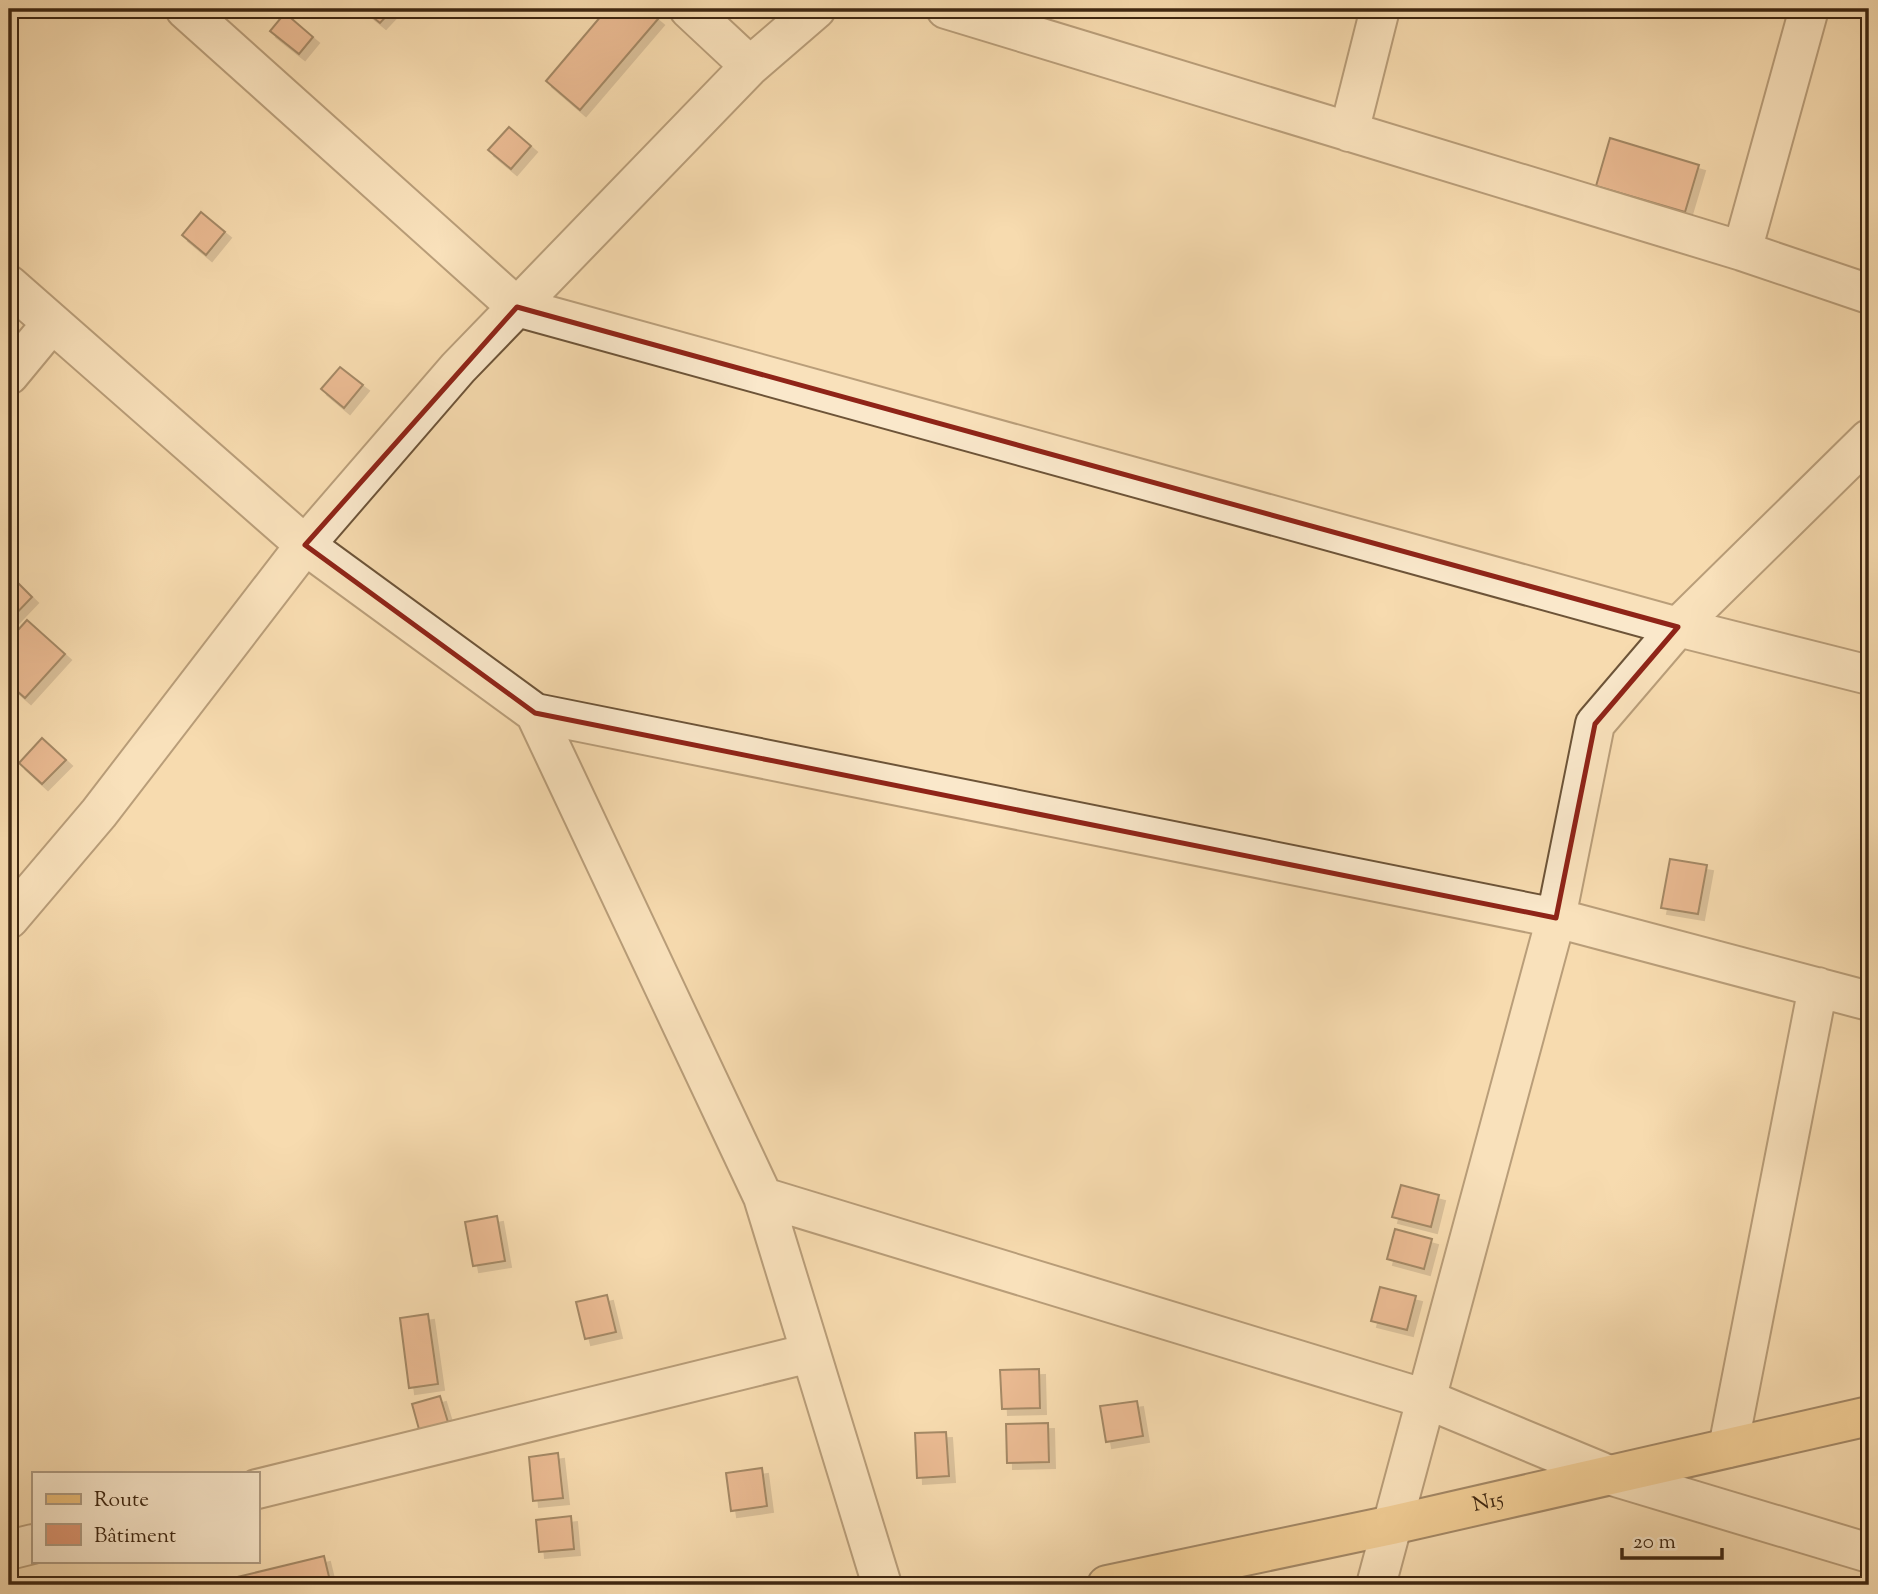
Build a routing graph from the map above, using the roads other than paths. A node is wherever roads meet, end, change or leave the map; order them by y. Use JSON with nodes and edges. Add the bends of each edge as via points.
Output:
{"nodes":[{"id":1,"x":184,"y":9,"type":"edge"},
{"id":2,"x":688,"y":9,"type":"edge"},
{"id":3,"x":816,"y":9,"type":"edge"},
{"id":4,"x":946,"y":9,"type":"edge"},
{"id":5,"x":1380,"y":9,"type":"edge"},
{"id":6,"x":1809,"y":9,"type":"edge"},
{"id":7,"x":750,"y":66,"type":"junction"},
{"id":8,"x":1349,"y":132,"type":"junction"},
{"id":9,"x":1742,"y":251,"type":"junction"},
{"id":10,"x":9,"y":285,"type":"edge"},
{"id":11,"x":1869,"y":294,"type":"edge"},
{"id":12,"x":517,"y":307,"type":"junction"},
{"id":13,"x":52,"y":323,"type":"junction"},
{"id":14,"x":9,"y":375,"type":"edge"},
{"id":15,"x":1869,"y":439,"type":"edge"},
{"id":16,"x":305,"y":545,"type":"junction"},
{"id":17,"x":1678,"y":627,"type":"junction"},
{"id":18,"x":1869,"y":675,"type":"edge"},
{"id":19,"x":535,"y":713,"type":"junction"},
{"id":20,"x":1556,"y":918,"type":"junction"},
{"id":21,"x":9,"y":919,"type":"edge"},
{"id":22,"x":1818,"y":987,"type":"junction"},
{"id":23,"x":1869,"y":1001,"type":"edge"},
{"id":24,"x":763,"y":1197,"type":"junction"},
{"id":25,"x":810,"y":1353,"type":"junction"},
{"id":26,"x":1426,"y":1399,"type":"junction"},
{"id":27,"x":1869,"y":1416,"type":"edge"},
{"id":28,"x":1728,"y":1448,"type":"junction"},
{"id":29,"x":1609,"y":1475,"type":"junction"},
{"id":30,"x":259,"y":1489,"type":"edge"},
{"id":31,"x":1392,"y":1525,"type":"junction"},
{"id":32,"x":32,"y":1544,"type":"edge"},
{"id":33,"x":9,"y":1550,"type":"edge"},
{"id":34,"x":1869,"y":1553,"type":"edge"},
{"id":35,"x":882,"y":1585,"type":"edge"},
{"id":36,"x":1107,"y":1585,"type":"edge"},
{"id":37,"x":1377,"y":1585,"type":"edge"}],
"edges":[{"from":1,"to":12,"type":"street"},
{"from":2,"to":7,"type":"street"},
{"from":3,"to":7,"type":"street"},
{"from":4,"to":8,"type":"street"},
{"from":5,"to":8,"type":"street"},
{"from":6,"to":9,"type":"street"},
{"from":7,"to":12,"type":"street"},
{"from":8,"to":9,"type":"street"},
{"from":9,"to":11,"type":"street"},
{"from":10,"to":13,"type":"street"},
{"from":12,"to":16,"type":"street"},
{"from":12,"to":17,"type":"street"},
{"from":13,"to":14,"type":"street"},
{"from":13,"to":16,"type":"street"},
{"from":15,"to":17,"type":"street"},
{"from":16,"to":19,"type":"street"},
{"from":16,"to":21,"type":"street","via":[[99,813]]},
{"from":17,"to":18,"type":"street"},
{"from":17,"to":20,"type":"street","via":[[1595,724]]},
{"from":19,"to":20,"type":"street"},
{"from":19,"to":24,"type":"street"},
{"from":20,"to":22,"type":"street"},
{"from":20,"to":26,"type":"street"},
{"from":22,"to":23,"type":"street"},
{"from":22,"to":28,"type":"street"},
{"from":24,"to":25,"type":"street"},
{"from":24,"to":26,"type":"street"},
{"from":25,"to":30,"type":"street"},
{"from":25,"to":35,"type":"street"},
{"from":26,"to":29,"type":"street"},
{"from":26,"to":31,"type":"street"},
{"from":27,"to":28,"type":"main road","name":"N15"},
{"from":28,"to":29,"type":"main road","name":"N15"},
{"from":29,"to":31,"type":"main road","name":"N15"},
{"from":29,"to":34,"type":"street"},
{"from":31,"to":36,"type":"main road","name":"N15"},
{"from":31,"to":37,"type":"street"},
{"from":32,"to":33,"type":"street"}]}
